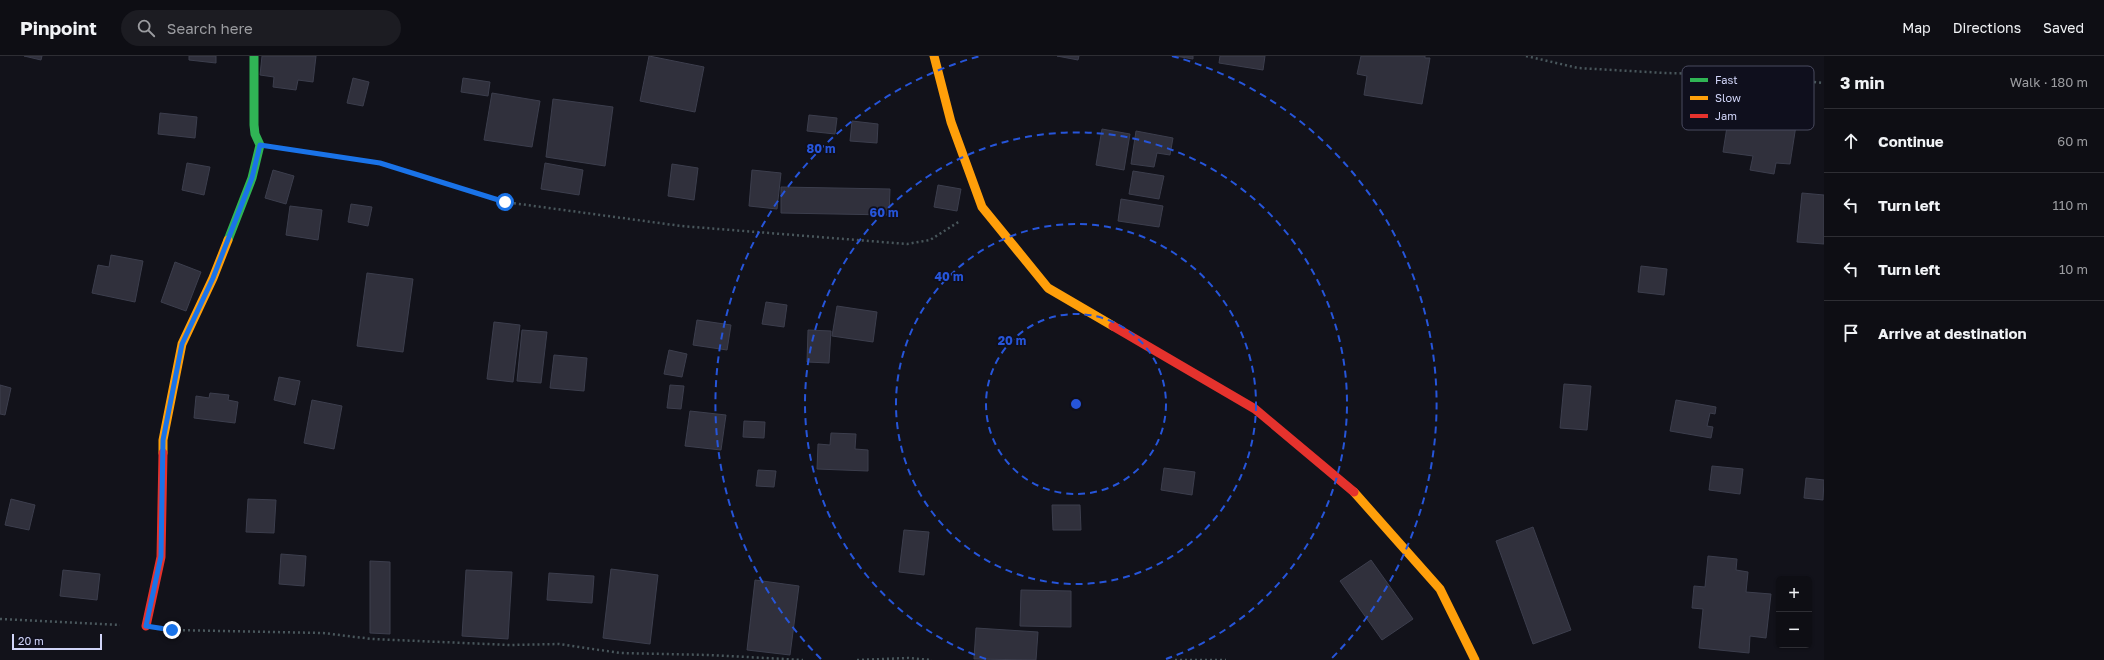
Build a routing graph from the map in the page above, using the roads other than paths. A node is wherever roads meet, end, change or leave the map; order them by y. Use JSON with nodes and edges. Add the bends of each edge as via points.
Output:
{"nodes":[{"id":1,"x":254,"y":56,"type":"edge"},
{"id":2,"x":934,"y":56,"type":"edge"},
{"id":3,"x":146,"y":626,"type":"road end"},
{"id":4,"x":1475,"y":660,"type":"edge"}],
"edges":[{"from":1,"to":3,"type":"street","via":[[254,125],[260,145],[252,178],[213,278],[182,344],[163,440],[161,556]]},
{"from":2,"to":4,"type":"street","via":[[951,122],[982,207],[1048,288],[1255,409],[1352,490],[1440,589]]}]}
